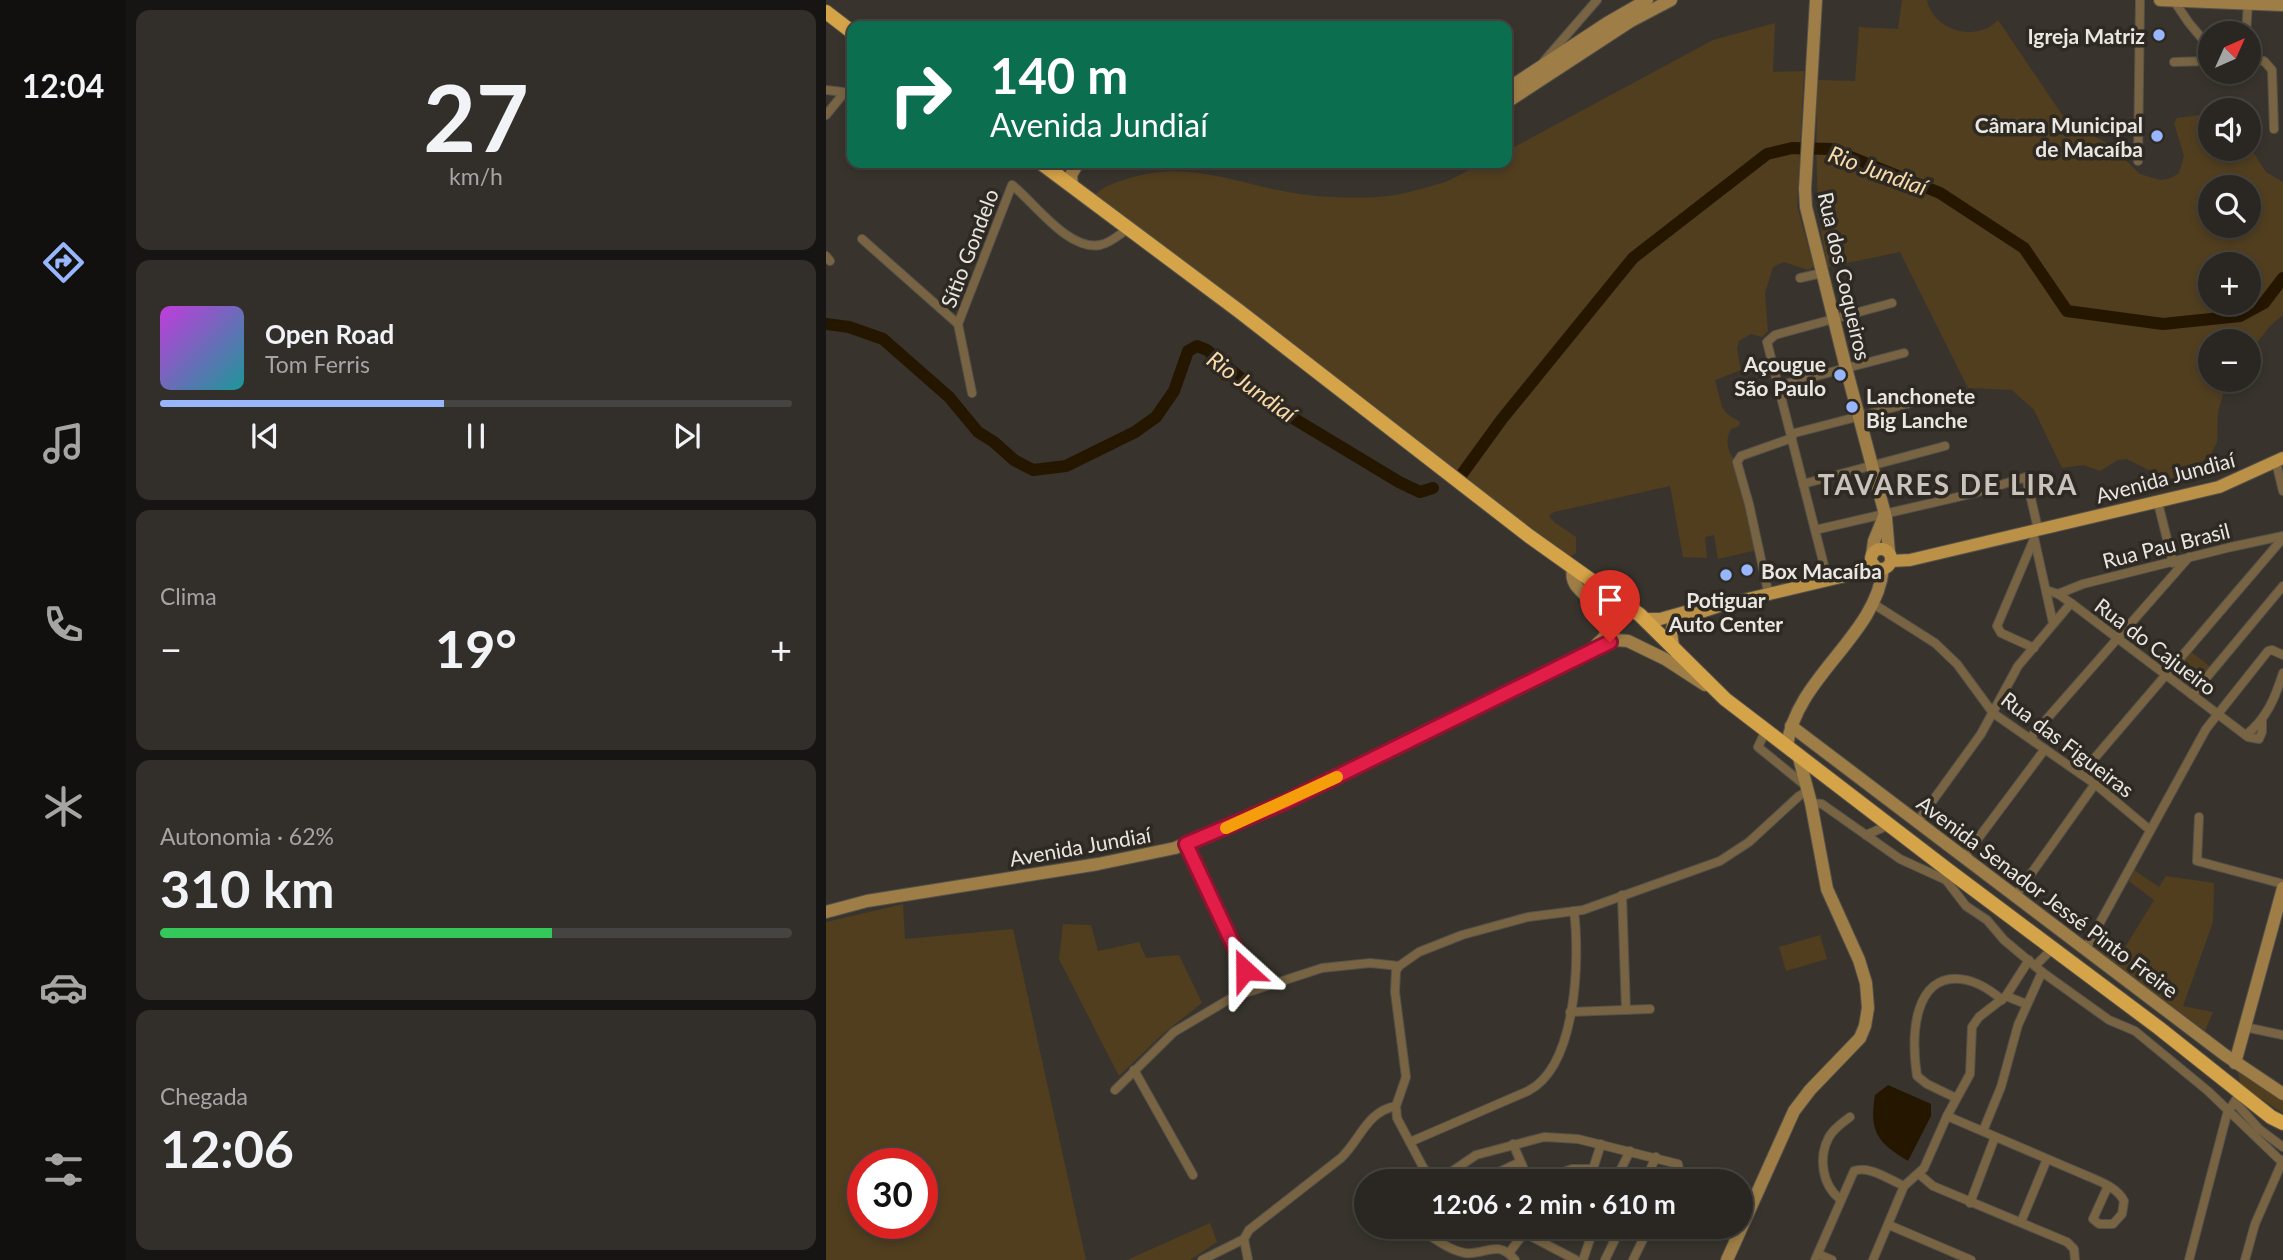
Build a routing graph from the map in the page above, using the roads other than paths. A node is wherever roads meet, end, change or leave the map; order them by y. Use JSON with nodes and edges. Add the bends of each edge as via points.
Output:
{"nodes":[{"id":1,"x":1597,"y":0,"type":"edge"},
{"id":2,"x":1647,"y":0,"type":"edge"},
{"id":3,"x":1671,"y":0,"type":"edge"},
{"id":4,"x":1816,"y":0,"type":"edge"},
{"id":5,"x":2140,"y":0,"type":"edge"},
{"id":6,"x":2160,"y":0,"type":"edge"},
{"id":7,"x":2174,"y":1,"type":"edge"},
{"id":8,"x":2247,"y":3,"type":"edge"},
{"id":9,"x":2283,"y":5,"type":"edge"},
{"id":10,"x":826,"y":12,"type":"edge"},
{"id":11,"x":2246,"y":21,"type":"edge"},
{"id":12,"x":847,"y":28,"type":"edge"},
{"id":13,"x":2198,"y":34,"type":"edge"},
{"id":14,"x":2198,"y":61,"type":"edge"},
{"id":15,"x":2261,"y":61,"type":"edge"},
{"id":16,"x":2174,"y":62,"type":"dead end"},
{"id":17,"x":1537,"y":76,"type":"junction"},
{"id":18,"x":1512,"y":87,"type":"edge"},
{"id":19,"x":826,"y":90,"type":"edge"},
{"id":20,"x":847,"y":93,"type":"edge"},
{"id":21,"x":847,"y":94,"type":"edge"},
{"id":22,"x":1512,"y":98,"type":"edge"},
{"id":23,"x":2279,"y":101,"type":"edge"},
{"id":24,"x":826,"y":115,"type":"edge"},
{"id":25,"x":2274,"y":130,"type":"dead end"},
{"id":26,"x":2138,"y":161,"type":"dead end"},
{"id":27,"x":1052,"y":168,"type":"edge"},
{"id":28,"x":1075,"y":168,"type":"edge"},
{"id":29,"x":1072,"y":186,"type":"junction"},
{"id":30,"x":1129,"y":228,"type":"junction"},
{"id":31,"x":862,"y":239,"type":"dead end"},
{"id":32,"x":1822,"y":272,"type":"junction"},
{"id":33,"x":1800,"y":278,"type":"dead end"},
{"id":34,"x":1892,"y":303,"type":"dead end"},
{"id":35,"x":1834,"y":319,"type":"junction"},
{"id":36,"x":958,"y":324,"type":"junction"},
{"id":37,"x":1904,"y":354,"type":"dead end"},
{"id":38,"x":1846,"y":368,"type":"junction"},
{"id":39,"x":1778,"y":386,"type":"junction"},
{"id":40,"x":972,"y":393,"type":"dead end"},
{"id":41,"x":1926,"y":399,"type":"dead end"},
{"id":42,"x":1859,"y":416,"type":"junction"},
{"id":43,"x":1791,"y":436,"type":"junction"},
{"id":44,"x":1945,"y":446,"type":"dead end"},
{"id":45,"x":2280,"y":460,"type":"edge"},
{"id":46,"x":1872,"y":464,"type":"junction"},
{"id":47,"x":1803,"y":484,"type":"junction"},
{"id":48,"x":2283,"y":491,"type":"edge"},
{"id":49,"x":2158,"y":503,"type":"junction"},
{"id":50,"x":1885,"y":513,"type":"junction"},
{"id":51,"x":1815,"y":530,"type":"junction"},
{"id":52,"x":2035,"y":533,"type":"junction"},
{"id":53,"x":2283,"y":537,"type":"edge"},
{"id":54,"x":2189,"y":557,"type":"junction"},
{"id":55,"x":1882,"y":560,"type":"junction"},
{"id":56,"x":2173,"y":563,"type":"junction"},
{"id":57,"x":1573,"y":568,"type":"junction"},
{"id":58,"x":1828,"y":581,"type":"junction"},
{"id":59,"x":2283,"y":586,"type":"edge"},
{"id":60,"x":2046,"y":590,"type":"junction"},
{"id":61,"x":2058,"y":594,"type":"junction"},
{"id":62,"x":1769,"y":596,"type":"junction"},
{"id":63,"x":1872,"y":603,"type":"junction"},
{"id":64,"x":2071,"y":603,"type":"junction"},
{"id":65,"x":1706,"y":610,"type":"junction"},
{"id":66,"x":1644,"y":619,"type":"junction"},
{"id":67,"x":2053,"y":623,"type":"junction"},
{"id":68,"x":2118,"y":639,"type":"junction"},
{"id":69,"x":1673,"y":646,"type":"junction"},
{"id":70,"x":2034,"y":648,"type":"junction"},
{"id":71,"x":1591,"y":649,"type":"junction"},
{"id":72,"x":2283,"y":655,"type":"edge"},
{"id":73,"x":2283,"y":673,"type":"edge"},
{"id":74,"x":2166,"y":675,"type":"junction"},
{"id":75,"x":2192,"y":695,"type":"junction"},
{"id":76,"x":1725,"y":699,"type":"junction"},
{"id":77,"x":1993,"y":713,"type":"junction"},
{"id":78,"x":2218,"y":715,"type":"junction"},
{"id":79,"x":2262,"y":721,"type":"junction"},
{"id":80,"x":1791,"y":726,"type":"junction"},
{"id":81,"x":1766,"y":730,"type":"junction"},
{"id":82,"x":2244,"y":734,"type":"junction"},
{"id":83,"x":2030,"y":738,"type":"junction"},
{"id":84,"x":2045,"y":749,"type":"junction"},
{"id":85,"x":1793,"y":750,"type":"junction"},
{"id":86,"x":2081,"y":774,"type":"junction"},
{"id":87,"x":2095,"y":785,"type":"junction"},
{"id":88,"x":1809,"y":793,"type":"junction"},
{"id":89,"x":2199,"y":817,"type":"dead end"},
{"id":90,"x":1918,"y":821,"type":"junction"},
{"id":91,"x":1889,"y":825,"type":"junction"},
{"id":92,"x":2150,"y":830,"type":"junction"},
{"id":93,"x":1866,"y":835,"type":"junction"},
{"id":94,"x":1186,"y":844,"type":"junction"},
{"id":95,"x":1965,"y":856,"type":"junction"},
{"id":96,"x":1945,"y":874,"type":"junction"},
{"id":97,"x":2283,"y":886,"type":"edge"},
{"id":98,"x":1622,"y":895,"type":"junction"},
{"id":99,"x":2016,"y":895,"type":"junction"},
{"id":100,"x":1574,"y":911,"type":"junction"},
{"id":101,"x":826,"y":912,"type":"edge"},
{"id":102,"x":2086,"y":948,"type":"junction"},
{"id":103,"x":2052,"y":949,"type":"junction"},
{"id":104,"x":1399,"y":966,"type":"junction"},
{"id":105,"x":2035,"y":966,"type":"junction"},
{"id":106,"x":1253,"y":989,"type":"junction"},
{"id":107,"x":2004,"y":998,"type":"junction"},
{"id":108,"x":2026,"y":1004,"type":"junction"},
{"id":109,"x":1650,"y":1009,"type":"dead end"},
{"id":110,"x":1626,"y":1010,"type":"junction"},
{"id":111,"x":1570,"y":1012,"type":"junction"},
{"id":112,"x":2245,"y":1027,"type":"junction"},
{"id":113,"x":2159,"y":1028,"type":"junction"},
{"id":114,"x":2283,"y":1035,"type":"edge"},
{"id":115,"x":2148,"y":1042,"type":"junction"},
{"id":116,"x":2235,"y":1062,"type":"junction"},
{"id":117,"x":1134,"y":1070,"type":"junction"},
{"id":118,"x":1115,"y":1090,"type":"dead end"},
{"id":119,"x":2283,"y":1094,"type":"edge"},
{"id":120,"x":2237,"y":1097,"type":"junction"},
{"id":121,"x":1956,"y":1098,"type":"junction"},
{"id":122,"x":1396,"y":1106,"type":"junction"},
{"id":123,"x":2229,"y":1111,"type":"junction"},
{"id":124,"x":1947,"y":1116,"type":"junction"},
{"id":125,"x":1850,"y":1117,"type":"dead end"},
{"id":126,"x":2277,"y":1120,"type":"edge"},
{"id":127,"x":1983,"y":1131,"type":"junction"},
{"id":128,"x":2283,"y":1132,"type":"edge"},
{"id":129,"x":1995,"y":1137,"type":"junction"},
{"id":130,"x":1410,"y":1142,"type":"junction"},
{"id":131,"x":1513,"y":1144,"type":"junction"},
{"id":132,"x":1601,"y":1144,"type":"junction"},
{"id":133,"x":2283,"y":1147,"type":"edge"},
{"id":134,"x":1630,"y":1151,"type":"junction"},
{"id":135,"x":1656,"y":1157,"type":"junction"},
{"id":136,"x":2047,"y":1159,"type":"junction"},
{"id":137,"x":2282,"y":1161,"type":"edge"},
{"id":138,"x":1520,"y":1162,"type":"junction"},
{"id":139,"x":1424,"y":1169,"type":"edge"},
{"id":140,"x":1456,"y":1169,"type":"edge"},
{"id":141,"x":1505,"y":1169,"type":"edge"},
{"id":142,"x":1523,"y":1169,"type":"edge"},
{"id":143,"x":1593,"y":1169,"type":"edge"},
{"id":144,"x":1621,"y":1169,"type":"edge"},
{"id":145,"x":1650,"y":1169,"type":"edge"},
{"id":146,"x":1679,"y":1169,"type":"edge"},
{"id":147,"x":1919,"y":1174,"type":"junction"},
{"id":148,"x":1193,"y":1175,"type":"dead end"},
{"id":149,"x":1904,"y":1186,"type":"junction"},
{"id":150,"x":2108,"y":1186,"type":"junction"},
{"id":151,"x":1753,"y":1198,"type":"edge"},
{"id":152,"x":1840,"y":1199,"type":"junction"},
{"id":153,"x":1970,"y":1203,"type":"junction"},
{"id":154,"x":2021,"y":1222,"type":"junction"},
{"id":155,"x":1889,"y":1225,"type":"junction"},
{"id":156,"x":1244,"y":1239,"type":"junction"},
{"id":157,"x":1436,"y":1239,"type":"edge"},
{"id":158,"x":1521,"y":1239,"type":"edge"},
{"id":159,"x":1536,"y":1239,"type":"edge"},
{"id":160,"x":1590,"y":1239,"type":"edge"},
{"id":161,"x":1615,"y":1239,"type":"edge"},
{"id":162,"x":1643,"y":1239,"type":"edge"},
{"id":163,"x":1735,"y":1239,"type":"edge"},
{"id":164,"x":1475,"y":1256,"type":"edge"},
{"id":165,"x":1512,"y":1257,"type":"edge"},
{"id":166,"x":1816,"y":1257,"type":"edge"},
{"id":167,"x":1202,"y":1260,"type":"edge"},
{"id":168,"x":1248,"y":1260,"type":"edge"},
{"id":169,"x":1576,"y":1260,"type":"edge"},
{"id":170,"x":1583,"y":1260,"type":"edge"},
{"id":171,"x":1605,"y":1260,"type":"edge"},
{"id":172,"x":1633,"y":1260,"type":"edge"},
{"id":173,"x":1727,"y":1260,"type":"edge"},
{"id":174,"x":1832,"y":1260,"type":"edge"},
{"id":175,"x":1873,"y":1260,"type":"edge"},
{"id":176,"x":1971,"y":1260,"type":"edge"},
{"id":177,"x":2075,"y":1260,"type":"edge"},
{"id":178,"x":2189,"y":1260,"type":"edge"},
{"id":179,"x":2245,"y":1260,"type":"edge"}],
"edges":[{"from":1,"to":17,"type":"street"},
{"from":2,"to":17,"type":"street","via":[[1616,17]]},
{"from":3,"to":17,"type":"street"},
{"from":4,"to":32,"type":"street","name":"Rua dos Coqueiros","via":[[1807,206]]},
{"from":5,"to":26,"type":"street"},
{"from":6,"to":7,"type":"street"},
{"from":7,"to":8,"type":"street"},
{"from":7,"to":13,"type":"street"},
{"from":8,"to":9,"type":"street"},
{"from":8,"to":11,"type":"street"},
{"from":10,"to":12,"type":"highway"},
{"from":14,"to":16,"type":"street"},
{"from":15,"to":23,"type":"street","via":[[2270,65]]},
{"from":17,"to":18,"type":"street"},
{"from":17,"to":22,"type":"street"},
{"from":19,"to":20,"type":"street"},
{"from":21,"to":24,"type":"street"},
{"from":23,"to":25,"type":"street"},
{"from":27,"to":29,"type":"highway"},
{"from":28,"to":29,"type":"street","via":[[1070,175]]},
{"from":29,"to":30,"type":"highway"},
{"from":30,"to":36,"type":"street","name":"Sítio Gondelo","via":[[1097,246],[1081,242],[1061,231],[1012,185]]},
{"from":30,"to":57,"type":"highway"},
{"from":31,"to":36,"type":"street"},
{"from":32,"to":33,"type":"street"},
{"from":32,"to":35,"type":"street","name":"Rua dos Coqueiros"},
{"from":34,"to":35,"type":"street"},
{"from":35,"to":38,"type":"street","name":"Rua dos Coqueiros"},
{"from":35,"to":39,"type":"street","via":[[1772,336],[1767,342]]},
{"from":36,"to":40,"type":"street"},
{"from":37,"to":38,"type":"street"},
{"from":38,"to":39,"type":"street"},
{"from":38,"to":42,"type":"street","name":"Rua dos Coqueiros"},
{"from":39,"to":43,"type":"street"},
{"from":41,"to":42,"type":"street"},
{"from":42,"to":43,"type":"street"},
{"from":42,"to":46,"type":"street","name":"Rua dos Coqueiros"},
{"from":43,"to":47,"type":"street"},
{"from":43,"to":62,"type":"street","via":[[1741,456],[1737,462]]},
{"from":44,"to":46,"type":"street"},
{"from":45,"to":48,"type":"street"},
{"from":45,"to":49,"type":"main road","name":"Avenida Jundiaí","via":[[2236,481]]},
{"from":46,"to":47,"type":"street"},
{"from":46,"to":50,"type":"street","name":"Rua dos Coqueiros"},
{"from":47,"to":51,"type":"street"},
{"from":49,"to":52,"type":"main road","name":"Avenida Jundiaí"},
{"from":49,"to":56,"type":"street"},
{"from":50,"to":51,"type":"street"},
{"from":50,"to":52,"type":"street","via":[[2026,477]]},
{"from":50,"to":55,"type":"street","name":"Rua dos Coqueiros"},
{"from":51,"to":58,"type":"street"},
{"from":52,"to":55,"type":"main road","name":"Avenida Jundiaí","via":[[1910,560]]},
{"from":52,"to":60,"type":"street"},
{"from":52,"to":70,"type":"street","via":[[1997,626],[2001,633]]},
{"from":53,"to":54,"type":"street","name":"Rua Pau Brasil"},
{"from":53,"to":74,"type":"street"},
{"from":54,"to":56,"type":"street","name":"Rua Pau Brasil"},
{"from":54,"to":68,"type":"street"},
{"from":55,"to":58,"type":"main road","name":"Avenida Jundiaí","via":[[1862,572]]},
{"from":55,"to":63,"type":"street"},
{"from":56,"to":61,"type":"street","name":"Rua Pau Brasil"},
{"from":57,"to":66,"type":"highway"},
{"from":57,"to":71,"type":"street","via":[[1576,586],[1608,620],[1606,635]]},
{"from":58,"to":62,"type":"main road","name":"Avenida Jundiaí"},
{"from":59,"to":75,"type":"street"},
{"from":60,"to":61,"type":"street","name":"Rua do Cajueiro"},
{"from":60,"to":67,"type":"street"},
{"from":61,"to":64,"type":"street","name":"Rua do Cajueiro"},
{"from":62,"to":65,"type":"main road","name":"Avenida Jundiaí"},
{"from":63,"to":77,"type":"street","name":"Rua das Figueiras","via":[[1947,653]]},
{"from":63,"to":80,"type":"street","via":[[1814,684]]},
{"from":64,"to":67,"type":"street"},
{"from":64,"to":68,"type":"street","name":"Rua do Cajueiro"},
{"from":65,"to":66,"type":"main road","name":"Avenida Jundiaí"},
{"from":65,"to":69,"type":"main road","name":"Avenida Jundiaí","via":[[1676,622],[1671,633]]},
{"from":66,"to":69,"type":"highway"},
{"from":67,"to":70,"type":"street"},
{"from":68,"to":74,"type":"street","name":"Rua do Cajueiro"},
{"from":68,"to":83,"type":"street"},
{"from":69,"to":76,"type":"highway"},
{"from":70,"to":77,"type":"street","via":[[2018,666]]},
{"from":71,"to":76,"type":"street","name":"Avenida Jundiaí","via":[[1616,640],[1637,644]]},
{"from":71,"to":94,"type":"street","name":"Avenida Jundiaí","via":[[1285,802]]},
{"from":72,"to":78,"type":"street","via":[[2272,650],[2261,660]]},
{"from":73,"to":79,"type":"street"},
{"from":74,"to":75,"type":"street","name":"Rua do Cajueiro"},
{"from":74,"to":86,"type":"street"},
{"from":75,"to":78,"type":"street","name":"Rua do Cajueiro"},
{"from":76,"to":81,"type":"highway"},
{"from":77,"to":83,"type":"street","name":"Rua das Figueiras"},
{"from":77,"to":90,"type":"street"},
{"from":78,"to":82,"type":"street","name":"Rua do Cajueiro"},
{"from":78,"to":92,"type":"street"},
{"from":79,"to":82,"type":"street"},
{"from":79,"to":82,"type":"street","name":"Rua do Cajueiro","via":[[2259,739]]},
{"from":80,"to":85,"type":"street"},
{"from":80,"to":90,"type":"street","name":"Avenida Senador Jessé Pinto Freire"},
{"from":81,"to":85,"type":"highway"},
{"from":81,"to":88,"type":"street","via":[[1758,747]]},
{"from":83,"to":84,"type":"street","name":"Rua das Figueiras"},
{"from":84,"to":86,"type":"street","name":"Rua das Figueiras"},
{"from":84,"to":95,"type":"street"},
{"from":85,"to":88,"type":"street"},
{"from":85,"to":91,"type":"highway"},
{"from":86,"to":87,"type":"street","name":"Rua das Figueiras"},
{"from":87,"to":92,"type":"street","name":"Rua das Figueiras"},
{"from":87,"to":99,"type":"street"},
{"from":88,"to":93,"type":"street"},
{"from":88,"to":98,"type":"street","via":[[1798,796],[1730,856]]},
{"from":88,"to":151,"type":"street","via":[[1828,889],[1863,972],[1867,1020],[1860,1038],[1794,1111]]},
{"from":89,"to":97,"type":"street","via":[[2197,861]]},
{"from":90,"to":95,"type":"street","name":"Avenida Senador Jessé Pinto Freire"},
{"from":91,"to":93,"type":"street"},
{"from":91,"to":96,"type":"highway"},
{"from":92,"to":102,"type":"street"},
{"from":93,"to":96,"type":"street","via":[[1911,866]]},
{"from":94,"to":101,"type":"street","name":"Avenida Jundiaí","via":[[1144,856],[867,901]]},
{"from":94,"to":106,"type":"street"},
{"from":95,"to":99,"type":"street","name":"Avenida Senador Jessé Pinto Freire"},
{"from":96,"to":103,"type":"highway"},
{"from":96,"to":105,"type":"street","via":[[1966,906]]},
{"from":97,"to":112,"type":"street"},
{"from":98,"to":100,"type":"street"},
{"from":98,"to":110,"type":"street"},
{"from":99,"to":102,"type":"street","name":"Avenida Senador Jessé Pinto Freire"},
{"from":100,"to":104,"type":"street","via":[[1511,920],[1462,934]]},
{"from":100,"to":111,"type":"street","via":[[1576,973]]},
{"from":102,"to":116,"type":"street","name":"Avenida Senador Jessé Pinto Freire"},
{"from":103,"to":105,"type":"street"},
{"from":103,"to":113,"type":"highway"},
{"from":104,"to":106,"type":"street","via":[[1370,963],[1322,968]]},
{"from":104,"to":122,"type":"street","via":[[1395,992],[1406,1077]]},
{"from":105,"to":107,"type":"street"},
{"from":105,"to":108,"type":"street"},
{"from":105,"to":115,"type":"street","via":[[2109,1020]]},
{"from":106,"to":117,"type":"street","via":[[1186,1023]]},
{"from":107,"to":108,"type":"street"},
{"from":107,"to":121,"type":"street","via":[[1972,1027],[1970,1074]]},
{"from":107,"to":121,"type":"street","via":[[1979,983],[1955,979],[1933,989],[1921,1005],[1917,1076]]},
{"from":108,"to":127,"type":"street"},
{"from":109,"to":110,"type":"street"},
{"from":110,"to":111,"type":"street"},
{"from":111,"to":130,"type":"street","via":[[1559,1057],[1540,1084]]},
{"from":112,"to":114,"type":"street"},
{"from":112,"to":116,"type":"street"},
{"from":113,"to":115,"type":"street"},
{"from":113,"to":120,"type":"highway"},
{"from":115,"to":123,"type":"street"},
{"from":116,"to":119,"type":"street","name":"Avenida Senador Jessé Pinto Freire"},
{"from":117,"to":118,"type":"street"},
{"from":117,"to":148,"type":"street"},
{"from":120,"to":123,"type":"street"},
{"from":120,"to":126,"type":"highway"},
{"from":120,"to":133,"type":"street","via":[[2259,1129]]},
{"from":121,"to":124,"type":"street"},
{"from":122,"to":130,"type":"street","via":[[1399,1124]]},
{"from":122,"to":156,"type":"street","via":[[1374,1115],[1348,1151],[1257,1222]]},
{"from":123,"to":137,"type":"street"},
{"from":123,"to":178,"type":"street"},
{"from":124,"to":127,"type":"street"},
{"from":124,"to":147,"type":"street"},
{"from":125,"to":152,"type":"street","via":[[1833,1131],[1824,1153],[1826,1183]]},
{"from":126,"to":128,"type":"highway"},
{"from":127,"to":129,"type":"street"},
{"from":129,"to":136,"type":"street"},
{"from":129,"to":153,"type":"street"},
{"from":130,"to":139,"type":"street"},
{"from":131,"to":132,"type":"street","via":[[1555,1136]]},
{"from":131,"to":138,"type":"street"},
{"from":131,"to":140,"type":"street","via":[[1476,1155]]},
{"from":132,"to":134,"type":"street"},
{"from":132,"to":143,"type":"street"},
{"from":134,"to":135,"type":"street"},
{"from":134,"to":144,"type":"street"},
{"from":135,"to":145,"type":"street"},
{"from":135,"to":146,"type":"street","via":[[1678,1164]]},
{"from":136,"to":150,"type":"street"},
{"from":136,"to":154,"type":"street"},
{"from":137,"to":179,"type":"street"},
{"from":138,"to":141,"type":"street"},
{"from":138,"to":142,"type":"street"},
{"from":147,"to":149,"type":"street"},
{"from":147,"to":153,"type":"street","via":[[1933,1186]]},
{"from":149,"to":152,"type":"street","via":[[1857,1169]]},
{"from":149,"to":155,"type":"street"},
{"from":150,"to":150,"type":"street","via":[[2120,1194],[2124,1206],[2119,1219],[2106,1225],[2093,1219]]},
{"from":152,"to":166,"type":"street"},
{"from":153,"to":154,"type":"street"},
{"from":154,"to":177,"type":"street","via":[[2071,1244]]},
{"from":155,"to":175,"type":"street"},
{"from":155,"to":176,"type":"street"},
{"from":156,"to":167,"type":"street"},
{"from":156,"to":168,"type":"street"},
{"from":157,"to":164,"type":"street"},
{"from":158,"to":165,"type":"street"},
{"from":159,"to":169,"type":"street"},
{"from":160,"to":170,"type":"street"},
{"from":161,"to":171,"type":"street"},
{"from":162,"to":172,"type":"street"},
{"from":163,"to":173,"type":"street"},
{"from":164,"to":165,"type":"street","via":[[1490,1248]]},
{"from":166,"to":174,"type":"street"}]}
